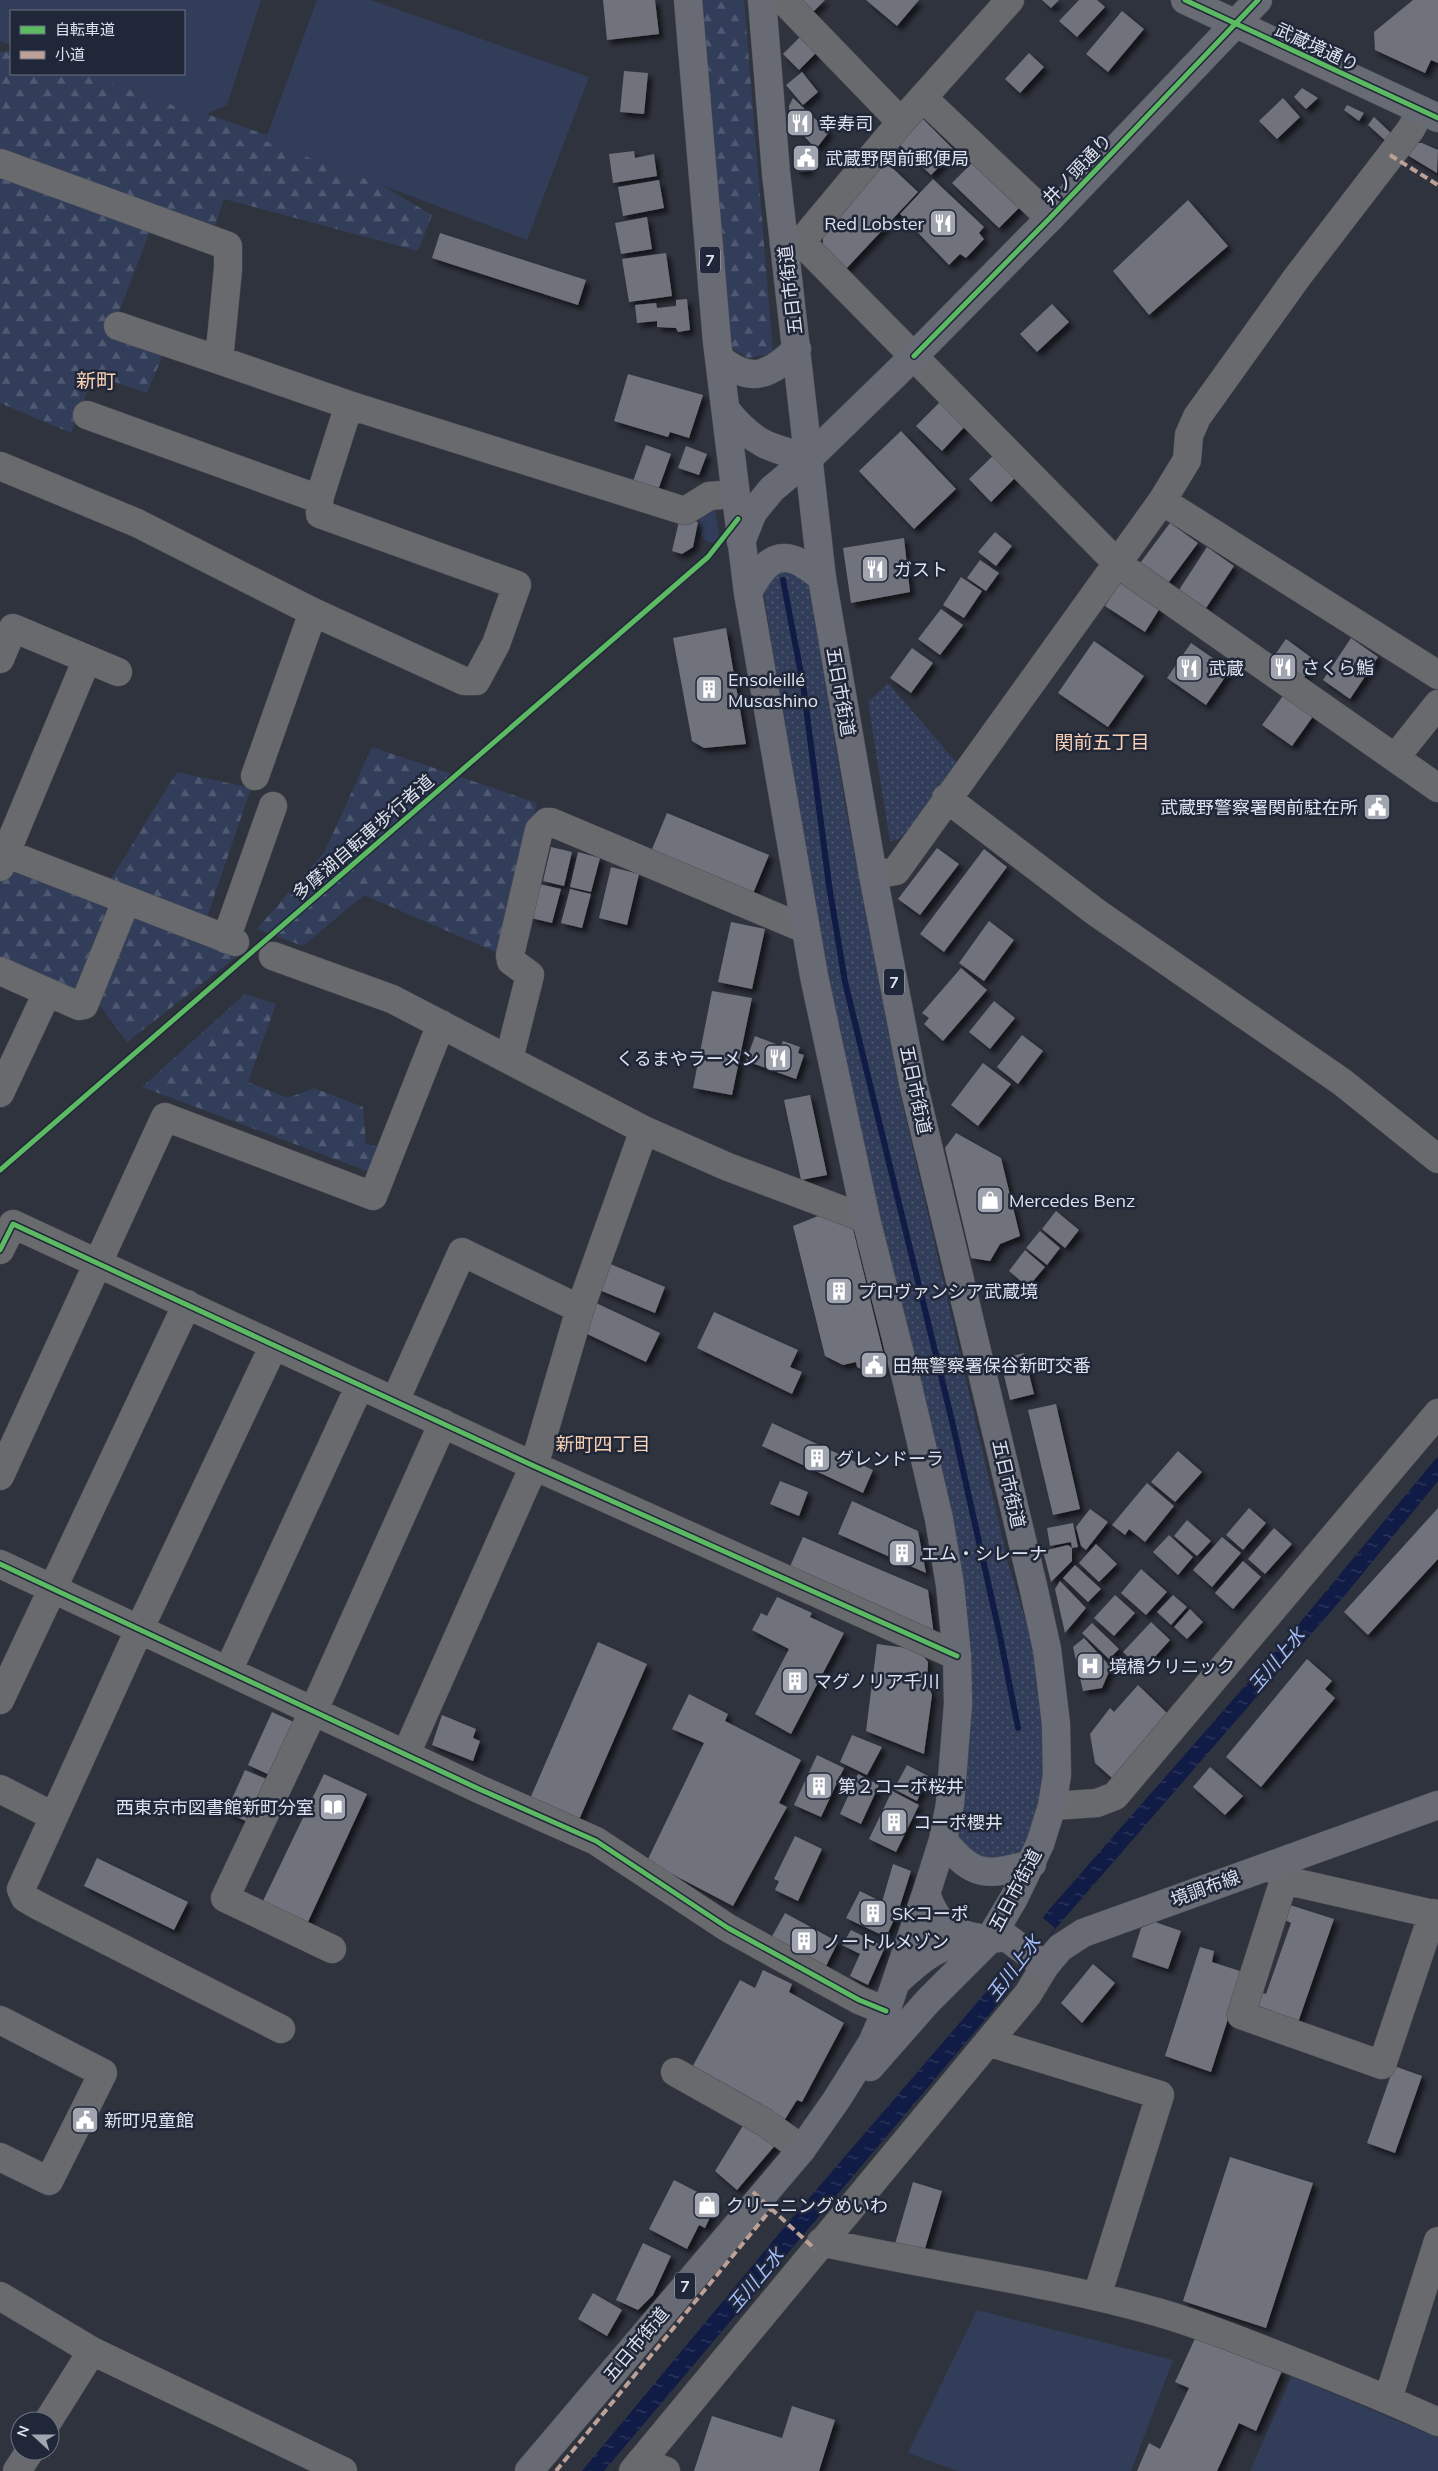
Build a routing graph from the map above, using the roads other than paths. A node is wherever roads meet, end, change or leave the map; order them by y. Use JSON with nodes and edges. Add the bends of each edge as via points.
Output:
{"nodes":[{"id":1,"x":688,"y":0,"type":"edge"},
{"id":2,"x":762,"y":0,"type":"edge"},
{"id":3,"x":782,"y":0,"type":"edge"},
{"id":4,"x":1010,"y":0,"type":"edge"},
{"id":5,"x":1185,"y":0,"type":"edge"},
{"id":6,"x":1258,"y":0,"type":"edge"},
{"id":7,"x":1235,"y":24,"type":"junction"},
{"id":8,"x":923,"y":98,"type":"junction"},
{"id":9,"x":1430,"y":114,"type":"edge"},
{"id":10,"x":901,"y":122,"type":"junction"},
{"id":11,"x":0,"y":163,"type":"edge"},
{"id":12,"x":1050,"y":218,"type":"junction"},
{"id":13,"x":792,"y":243,"type":"junction"},
{"id":14,"x":118,"y":326,"type":"dead end"},
{"id":15,"x":797,"y":349,"type":"junction"},
{"id":16,"x":914,"y":356,"type":"junction"},
{"id":17,"x":719,"y":358,"type":"junction"},
{"id":18,"x":218,"y":360,"type":"junction"},
{"id":19,"x":349,"y":404,"type":"junction"},
{"id":20,"x":726,"y":410,"type":"junction"},
{"id":21,"x":87,"y":416,"type":"dead end"},
{"id":22,"x":809,"y":458,"type":"junction"},
{"id":23,"x":0,"y":466,"type":"edge"},
{"id":24,"x":734,"y":494,"type":"junction"},
{"id":25,"x":319,"y":498,"type":"junction"},
{"id":26,"x":1162,"y":501,"type":"junction"},
{"id":27,"x":741,"y":543,"type":"junction"},
{"id":28,"x":1118,"y":564,"type":"junction"},
{"id":29,"x":822,"y":578,"type":"junction"},
{"id":30,"x":748,"y":593,"type":"junction"},
{"id":31,"x":313,"y":612,"type":"junction"},
{"id":32,"x":0,"y":659,"type":"edge"},
{"id":33,"x":88,"y":659,"type":"junction"},
{"id":34,"x":118,"y":672,"type":"dead end"},
{"id":35,"x":1438,"y":675,"type":"edge"},
{"id":36,"x":1438,"y":704,"type":"edge"},
{"id":37,"x":1395,"y":758,"type":"junction"},
{"id":38,"x":254,"y":776,"type":"dead end"},
{"id":39,"x":1438,"y":788,"type":"edge"},
{"id":40,"x":946,"y":798,"type":"junction"},
{"id":41,"x":272,"y":806,"type":"dead end"},
{"id":42,"x":2,"y":857,"type":"edge"},
{"id":43,"x":873,"y":875,"type":"junction"},
{"id":44,"x":126,"y":901,"type":"junction"},
{"id":45,"x":805,"y":929,"type":"junction"},
{"id":46,"x":273,"y":956,"type":"dead end"},
{"id":47,"x":0,"y":971,"type":"edge"},
{"id":48,"x":47,"y":993,"type":"junction"},
{"id":49,"x":441,"y":1024,"type":"junction"},
{"id":50,"x":509,"y":1059,"type":"junction"},
{"id":51,"x":0,"y":1093,"type":"edge"},
{"id":52,"x":644,"y":1130,"type":"junction"},
{"id":53,"x":1438,"y":1159,"type":"edge"},
{"id":54,"x":866,"y":1219,"type":"junction"},
{"id":55,"x":0,"y":1250,"type":"edge"},
{"id":56,"x":99,"y":1264,"type":"junction"},
{"id":57,"x":186,"y":1304,"type":"junction"},
{"id":58,"x":580,"y":1309,"type":"junction"},
{"id":59,"x":274,"y":1345,"type":"junction"},
{"id":60,"x":360,"y":1385,"type":"junction"},
{"id":61,"x":395,"y":1401,"type":"junction"},
{"id":62,"x":1438,"y":1412,"type":"edge"},
{"id":63,"x":443,"y":1423,"type":"junction"},
{"id":64,"x":534,"y":1466,"type":"junction"},
{"id":65,"x":0,"y":1476,"type":"edge"},
{"id":66,"x":0,"y":1564,"type":"edge"},
{"id":67,"x":53,"y":1589,"type":"junction"},
{"id":68,"x":139,"y":1630,"type":"junction"},
{"id":69,"x":957,"y":1656,"type":"junction"},
{"id":70,"x":228,"y":1672,"type":"junction"},
{"id":71,"x":0,"y":1700,"type":"edge"},
{"id":72,"x":313,"y":1712,"type":"junction"},
{"id":73,"x":406,"y":1754,"type":"junction"},
{"id":74,"x":0,"y":1789,"type":"edge"},
{"id":75,"x":1438,"y":1805,"type":"edge"},
{"id":76,"x":1052,"y":1806,"type":"junction"},
{"id":77,"x":53,"y":1816,"type":"junction"},
{"id":78,"x":943,"y":1840,"type":"junction"},
{"id":79,"x":1032,"y":1864,"type":"junction"},
{"id":80,"x":1277,"y":1872,"type":"junction"},
{"id":81,"x":926,"y":1894,"type":"junction"},
{"id":82,"x":1435,"y":1914,"type":"edge"},
{"id":83,"x":997,"y":1938,"type":"junction"},
{"id":84,"x":332,"y":1949,"type":"dead end"},
{"id":85,"x":1042,"y":1963,"type":"junction"},
{"id":86,"x":895,"y":1983,"type":"junction"},
{"id":87,"x":886,"y":2011,"type":"junction"},
{"id":88,"x":0,"y":2020,"type":"edge"},
{"id":89,"x":282,"y":2029,"type":"dead end"},
{"id":90,"x":988,"y":2042,"type":"junction"},
{"id":91,"x":675,"y":2072,"type":"dead end"},
{"id":92,"x":837,"y":2099,"type":"junction"},
{"id":93,"x":802,"y":2149,"type":"junction"},
{"id":94,"x":0,"y":2157,"type":"edge"},
{"id":95,"x":1438,"y":2241,"type":"edge"},
{"id":96,"x":821,"y":2242,"type":"junction"},
{"id":97,"x":0,"y":2296,"type":"edge"},
{"id":98,"x":1097,"y":2296,"type":"junction"},
{"id":99,"x":92,"y":2351,"type":"junction"},
{"id":100,"x":1388,"y":2399,"type":"junction"},
{"id":101,"x":54,"y":2411,"type":"edge"},
{"id":102,"x":1438,"y":2422,"type":"edge"},
{"id":103,"x":637,"y":2466,"type":"edge"},
{"id":104,"x":343,"y":2471,"type":"edge"},
{"id":105,"x":529,"y":2471,"type":"edge"},
{"id":106,"x":666,"y":2471,"type":"edge"}],
"edges":[{"from":1,"to":17,"type":"main road","name":"五日市街道","number":"7"},
{"from":2,"to":13,"type":"main road","name":"五日市街道","number":"7"},
{"from":3,"to":10,"type":"street"},
{"from":4,"to":8,"type":"street"},
{"from":5,"to":7,"type":"main road","name":"武蔵境通り"},
{"from":6,"to":7,"type":"main road","name":"井ノ頭通り","number":"7"},
{"from":7,"to":9,"type":"main road","name":"武蔵境通り"},
{"from":7,"to":12,"type":"main road","name":"井ノ頭通り","number":"7"},
{"from":8,"to":10,"type":"street"},
{"from":8,"to":12,"type":"street"},
{"from":9,"to":26,"type":"street","via":[[1411,128],[1298,276],[1197,417],[1189,435],[1187,460]]},
{"from":10,"to":13,"type":"street"},
{"from":11,"to":18,"type":"street","via":[[228,246]]},
{"from":12,"to":16,"type":"main road","name":"井ノ頭通り","number":"7"},
{"from":13,"to":15,"type":"main road","name":"五日市街道","number":"7"},
{"from":13,"to":16,"type":"street"},
{"from":14,"to":18,"type":"street"},
{"from":15,"to":17,"type":"main road","via":[[779,366],[767,373],[753,375],[741,373]]},
{"from":15,"to":22,"type":"main road","name":"五日市街道","number":"7"},
{"from":16,"to":22,"type":"main road","name":"井ノ頭通り","number":"7"},
{"from":16,"to":28,"type":"street"},
{"from":17,"to":20,"type":"main road","name":"五日市街道","number":"7"},
{"from":18,"to":19,"type":"street"},
{"from":19,"to":24,"type":"street","via":[[685,510],[709,496]]},
{"from":19,"to":25,"type":"street"},
{"from":20,"to":22,"type":"main road","via":[[742,430],[768,447]]},
{"from":20,"to":24,"type":"main road","name":"五日市街道","number":"7"},
{"from":21,"to":25,"type":"street"},
{"from":22,"to":27,"type":"main road","number":"7","via":[[772,489],[753,512]]},
{"from":22,"to":29,"type":"main road","name":"五日市街道","number":"7"},
{"from":23,"to":31,"type":"street","via":[[137,523]]},
{"from":24,"to":27,"type":"main road","name":"五日市街道","number":"7"},
{"from":25,"to":31,"type":"street","via":[[320,514],[516,585],[496,644],[476,681],[464,681]]},
{"from":26,"to":28,"type":"street"},
{"from":26,"to":35,"type":"street"},
{"from":27,"to":30,"type":"main road","name":"五日市街道","number":"7"},
{"from":28,"to":37,"type":"street"},
{"from":28,"to":40,"type":"street"},
{"from":29,"to":30,"type":"main road","via":[[799,560],[776,558],[758,573]]},
{"from":29,"to":43,"type":"main road","name":"五日市街道","number":"7"},
{"from":30,"to":45,"type":"main road","name":"五日市街道","number":"7"},
{"from":31,"to":38,"type":"street"},
{"from":32,"to":33,"type":"street","via":[[13,628]]},
{"from":33,"to":34,"type":"street"},
{"from":33,"to":42,"type":"street"},
{"from":36,"to":37,"type":"street"},
{"from":37,"to":39,"type":"street"},
{"from":40,"to":43,"type":"street","via":[[896,871]]},
{"from":40,"to":53,"type":"street","via":[[1097,913],[1342,1082]]},
{"from":41,"to":44,"type":"street","via":[[231,941]]},
{"from":42,"to":44,"type":"street"},
{"from":43,"to":76,"type":"main road","name":"五日市街道","number":"7","via":[[913,1083],[1047,1649],[1056,1724],[1057,1775]]},
{"from":44,"to":48,"type":"street","via":[[84,1005]]},
{"from":45,"to":50,"type":"street","via":[[547,822],[540,830],[510,955],[511,961],[530,976]]},
{"from":45,"to":54,"type":"main road","name":"五日市街道","number":"7"},
{"from":46,"to":49,"type":"street","via":[[392,999]]},
{"from":47,"to":48,"type":"street"},
{"from":48,"to":51,"type":"street"},
{"from":49,"to":50,"type":"street"},
{"from":49,"to":56,"type":"street","via":[[373,1196],[165,1117]]},
{"from":50,"to":52,"type":"street"},
{"from":52,"to":54,"type":"street","via":[[728,1167]]},
{"from":52,"to":58,"type":"street"},
{"from":54,"to":69,"type":"main road","name":"五日市街道","number":"7","via":[[939,1519]]},
{"from":55,"to":56,"type":"street","via":[[13,1224]]},
{"from":56,"to":57,"type":"street"},
{"from":56,"to":65,"type":"street"},
{"from":57,"to":59,"type":"street"},
{"from":57,"to":67,"type":"street"},
{"from":58,"to":61,"type":"street","via":[[462,1252]]},
{"from":58,"to":64,"type":"street"},
{"from":59,"to":60,"type":"street"},
{"from":59,"to":68,"type":"street"},
{"from":60,"to":61,"type":"street"},
{"from":60,"to":70,"type":"street"},
{"from":61,"to":63,"type":"street"},
{"from":62,"to":76,"type":"street","via":[[1115,1796],[1097,1803]]},
{"from":63,"to":64,"type":"street"},
{"from":63,"to":72,"type":"street"},
{"from":64,"to":69,"type":"street"},
{"from":64,"to":73,"type":"street"},
{"from":66,"to":67,"type":"street"},
{"from":67,"to":68,"type":"street"},
{"from":67,"to":71,"type":"street"},
{"from":68,"to":70,"type":"street"},
{"from":68,"to":77,"type":"street"},
{"from":69,"to":78,"type":"main road","name":"五日市街道","number":"7","via":[[956,1752]]},
{"from":70,"to":72,"type":"street"},
{"from":72,"to":73,"type":"street"},
{"from":72,"to":84,"type":"street","via":[[224,1898]]},
{"from":73,"to":87,"type":"street","via":[[596,1841],[728,1928],[859,2000]]},
{"from":74,"to":77,"type":"street"},
{"from":75,"to":80,"type":"main road","name":"境調布線"},
{"from":76,"to":79,"type":"main road","name":"五日市街道","number":"7"},
{"from":77,"to":89,"type":"street","via":[[22,1889],[25,1898]]},
{"from":78,"to":79,"type":"main road","via":[[957,1857],[984,1873]]},
{"from":78,"to":81,"type":"main road","name":"五日市街道","number":"7"},
{"from":79,"to":83,"type":"main road","name":"五日市街道","number":"7"},
{"from":80,"to":82,"type":"street"},
{"from":80,"to":82,"type":"street","via":[[1240,2015],[1382,2065]]},
{"from":80,"to":85,"type":"main road","name":"境調布線","via":[[1083,1933]]},
{"from":81,"to":83,"type":"main road","via":[[934,1914],[948,1929],[962,1935]]},
{"from":81,"to":86,"type":"main road","name":"五日市街道","number":"7"},
{"from":83,"to":85,"type":"main road"},
{"from":83,"to":86,"type":"main road","via":[[940,1949],[917,1963]]},
{"from":83,"to":92,"type":"main road","name":"五日市街道","number":"7","via":[[928,2001],[855,2084]]},
{"from":85,"to":90,"type":"street","via":[[1028,1994]]},
{"from":86,"to":87,"type":"main road","name":"五日市街道","number":"7"},
{"from":87,"to":92,"type":"main road","name":"五日市街道","number":"7","via":[[872,2043]]},
{"from":88,"to":94,"type":"street","via":[[103,2073],[49,2181]]},
{"from":90,"to":96,"type":"street"},
{"from":90,"to":98,"type":"street","via":[[1160,2095]]},
{"from":91,"to":93,"type":"street","via":[[764,2122]]},
{"from":92,"to":93,"type":"main road","name":"五日市街道","number":"7"},
{"from":93,"to":105,"type":"main road","name":"五日市街道","number":"7"},
{"from":95,"to":100,"type":"street"},
{"from":96,"to":98,"type":"street"},
{"from":96,"to":103,"type":"street"},
{"from":97,"to":99,"type":"street"},
{"from":98,"to":100,"type":"street","via":[[1178,2319]]},
{"from":99,"to":101,"type":"street"},
{"from":99,"to":104,"type":"street"},
{"from":100,"to":102,"type":"street"},
{"from":103,"to":106,"type":"street"}]}
